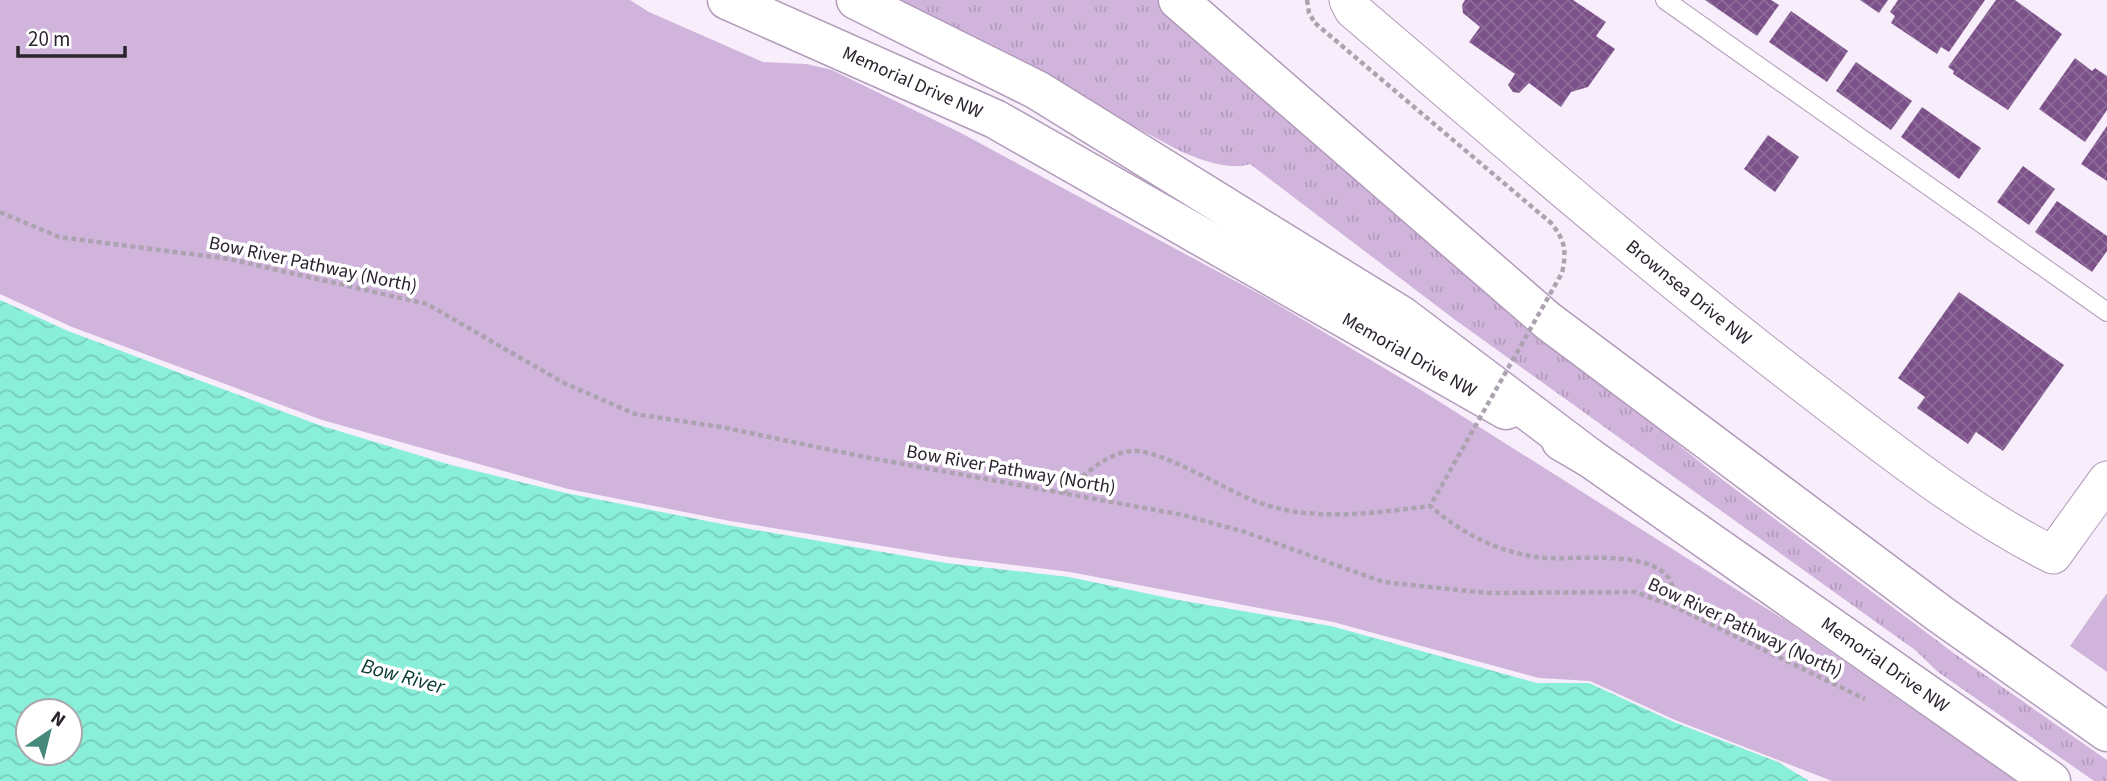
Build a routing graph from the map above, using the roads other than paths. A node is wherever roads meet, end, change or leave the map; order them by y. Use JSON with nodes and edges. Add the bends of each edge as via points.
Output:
{"nodes":[{"id":1,"x":727,"y":0,"type":"edge"},
{"id":2,"x":856,"y":0,"type":"edge"},
{"id":3,"x":1178,"y":0,"type":"edge"},
{"id":4,"x":1348,"y":0,"type":"edge"},
{"id":5,"x":1665,"y":0,"type":"edge"},
{"id":6,"x":2107,"y":313,"type":"edge"},
{"id":7,"x":1590,"y":457,"type":"junction"},
{"id":8,"x":2107,"y":480,"type":"edge"},
{"id":9,"x":1940,"y":614,"type":"junction"},
{"id":10,"x":2107,"y":708,"type":"edge"},
{"id":11,"x":2107,"y":732,"type":"edge"},
{"id":12,"x":2051,"y":781,"type":"edge"}],
"edges":[{"from":1,"to":7,"type":"main road","name":"Memorial Drive NW","via":[[995,120]]},
{"from":2,"to":7,"type":"main road","via":[[1037,90],[1390,309]]},
{"from":3,"to":9,"type":"main road","via":[[1548,321]]},
{"from":4,"to":8,"type":"street","name":"Brownsea Drive NW","via":[[1353,10],[1679,288],[1891,451],[2027,542],[2053,555]]},
{"from":5,"to":6,"type":"lane"},
{"from":7,"to":12,"type":"main road","name":"Memorial Drive NW"},
{"from":9,"to":10,"type":"main road"},
{"from":9,"to":11,"type":"main road"}]}
